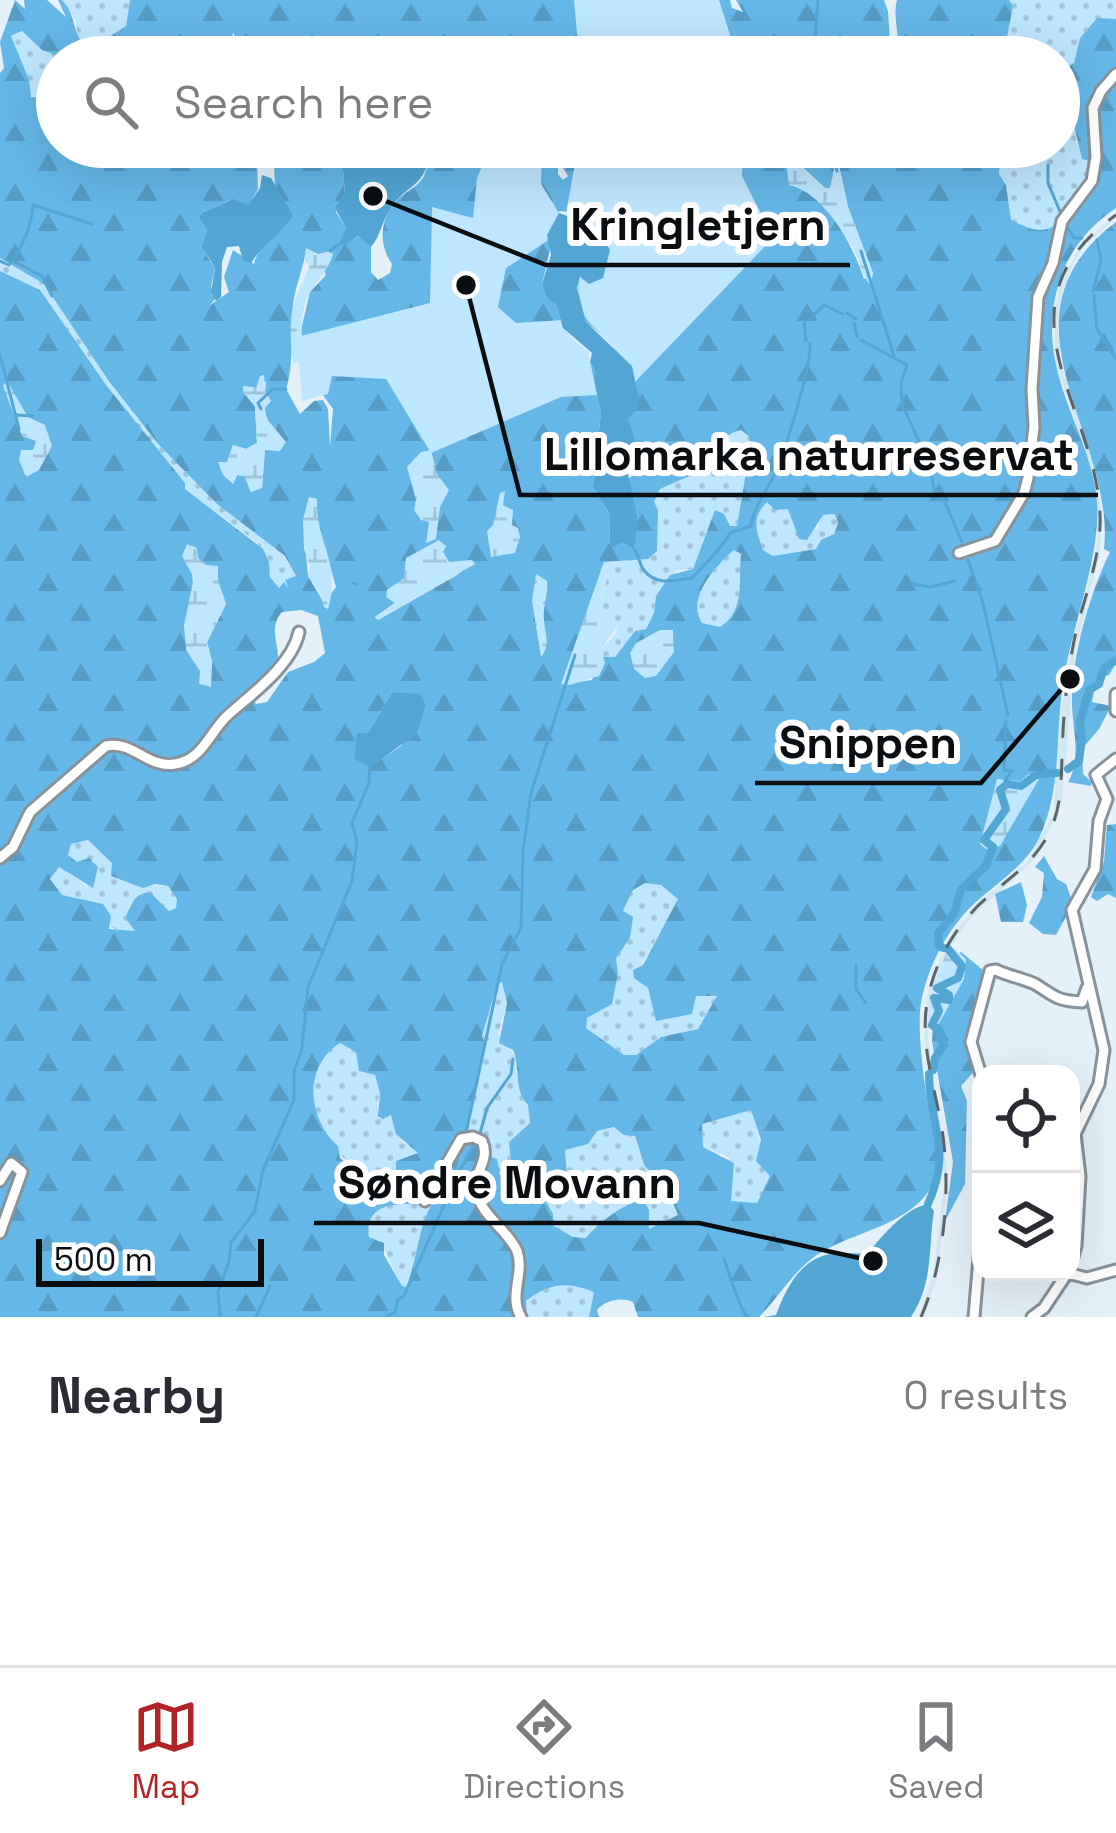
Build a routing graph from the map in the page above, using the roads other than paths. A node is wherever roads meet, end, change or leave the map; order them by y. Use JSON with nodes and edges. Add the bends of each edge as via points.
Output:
{"nodes":[{"id":1,"x":1116,"y":74,"type":"edge"},
{"id":2,"x":959,"y":553,"type":"dead end"},
{"id":3,"x":299,"y":632,"type":"dead end"},
{"id":4,"x":1116,"y":694,"type":"edge"},
{"id":5,"x":1116,"y":711,"type":"edge"},
{"id":6,"x":1116,"y":759,"type":"edge"},
{"id":7,"x":0,"y":858,"type":"edge"},
{"id":8,"x":1089,"y":977,"type":"junction"},
{"id":9,"x":978,"y":1065,"type":"edge"},
{"id":10,"x":0,"y":1181,"type":"edge"},
{"id":11,"x":1080,"y":1190,"type":"edge"},
{"id":12,"x":425,"y":1201,"type":"dead end"},
{"id":13,"x":0,"y":1233,"type":"edge"},
{"id":14,"x":1116,"y":1270,"type":"edge"},
{"id":15,"x":1080,"y":1276,"type":"edge"},
{"id":16,"x":977,"y":1281,"type":"edge"},
{"id":17,"x":1061,"y":1281,"type":"edge"},
{"id":18,"x":1049,"y":1301,"type":"junction"},
{"id":19,"x":521,"y":1317,"type":"edge"},
{"id":20,"x":974,"y":1317,"type":"edge"},
{"id":21,"x":1033,"y":1317,"type":"edge"},
{"id":22,"x":1054,"y":1317,"type":"edge"}],
"edges":[{"from":1,"to":2,"type":"street","via":[[1094,108],[1093,181],[1062,221],[1038,297],[1026,488],[995,542]]},
{"from":3,"to":7,"type":"street","via":[[262,687],[197,754],[167,765],[106,746],[30,812]]},
{"from":4,"to":5,"type":"street"},
{"from":6,"to":8,"type":"street","via":[[1096,776],[1107,799],[1098,859],[1072,910]]},
{"from":8,"to":9,"type":"street","via":[[1079,1003],[990,971],[971,1042]]},
{"from":8,"to":11,"type":"street","via":[[1104,1042],[1098,1088],[1076,1134]]},
{"from":10,"to":13,"type":"street","via":[[11,1163],[22,1172]]},
{"from":12,"to":19,"type":"street","via":[[461,1139],[482,1141],[478,1195],[519,1256],[514,1302]]},
{"from":14,"to":15,"type":"street"},
{"from":16,"to":20,"type":"street"},
{"from":17,"to":18,"type":"street"},
{"from":18,"to":21,"type":"street"},
{"from":18,"to":22,"type":"street"}]}
